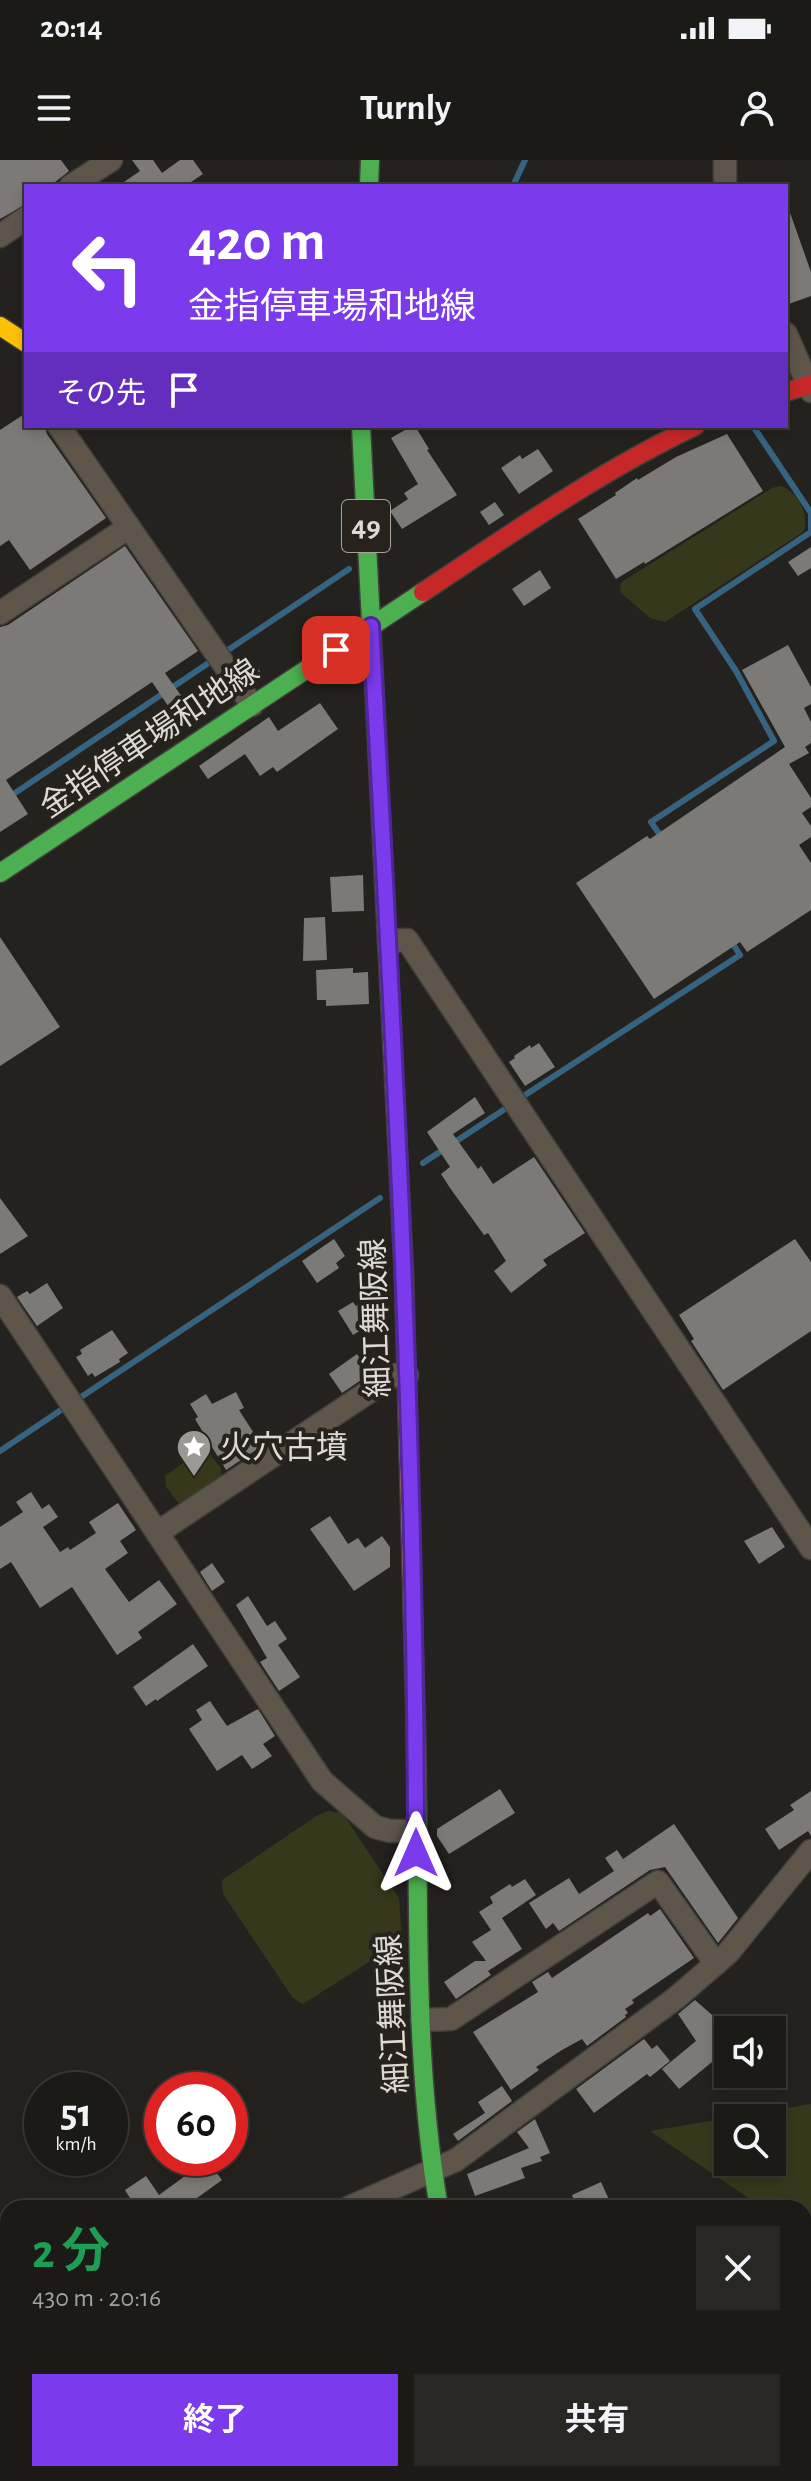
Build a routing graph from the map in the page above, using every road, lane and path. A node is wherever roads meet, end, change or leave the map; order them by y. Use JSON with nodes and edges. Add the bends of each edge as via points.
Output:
{"nodes":[{"id":1,"x":111,"y":160,"type":"edge"},
{"id":2,"x":370,"y":160,"type":"edge"},
{"id":3,"x":725,"y":160,"type":"edge"},
{"id":4,"x":74,"y":184,"type":"edge"},
{"id":5,"x":369,"y":184,"type":"edge"},
{"id":6,"x":725,"y":184,"type":"edge"},
{"id":7,"x":24,"y":219,"type":"edge"},
{"id":8,"x":0,"y":236,"type":"edge"},
{"id":9,"x":0,"y":326,"type":"edge"},
{"id":10,"x":788,"y":338,"type":"edge"},
{"id":11,"x":24,"y":342,"type":"edge"},
{"id":12,"x":810,"y":387,"type":"edge"},
{"id":13,"x":788,"y":392,"type":"edge"},
{"id":14,"x":60,"y":428,"type":"edge"},
{"id":15,"x":361,"y":428,"type":"edge"},
{"id":16,"x":691,"y":428,"type":"edge"},
{"id":17,"x":129,"y":527,"type":"junction"},
{"id":18,"x":0,"y":613,"type":"edge"},
{"id":19,"x":371,"y":626,"type":"junction"},
{"id":20,"x":252,"y":705,"type":"junction"},
{"id":21,"x":0,"y":873,"type":"edge"},
{"id":22,"x":389,"y":941,"type":"junction"},
{"id":23,"x":0,"y":1296,"type":"edge"},
{"id":24,"x":407,"y":1375,"type":"junction"},
{"id":25,"x":157,"y":1533,"type":"junction"},
{"id":26,"x":811,"y":1548,"type":"edge"},
{"id":27,"x":416,"y":1831,"type":"junction"},
{"id":28,"x":811,"y":1851,"type":"edge"},
{"id":29,"x":716,"y":1964,"type":"junction"},
{"id":30,"x":422,"y":2020,"type":"junction"},
{"id":31,"x":432,"y":2173,"type":"junction"},
{"id":32,"x":367,"y":2200,"type":"edge"},
{"id":33,"x":437,"y":2200,"type":"edge"}],
"edges":[{"from":1,"to":4,"type":"street"},
{"from":2,"to":5,"type":"main road"},
{"from":3,"to":6,"type":"street"},
{"from":7,"to":8,"type":"street"},
{"from":9,"to":11,"type":"main road"},
{"from":10,"to":12,"type":"street"},
{"from":12,"to":13,"type":"main road"},
{"from":14,"to":17,"type":"street"},
{"from":15,"to":19,"type":"main road","name":"細江舞阪線","number":"49"},
{"from":16,"to":19,"type":"main road","name":"金指停車場和地線","via":[[587,483]]},
{"from":17,"to":18,"type":"street"},
{"from":17,"to":20,"type":"street"},
{"from":19,"to":20,"type":"main road","name":"金指停車場和地線"},
{"from":19,"to":22,"type":"main road","name":"細江舞阪線","number":"49"},
{"from":20,"to":21,"type":"main road","name":"金指停車場和地線"},
{"from":22,"to":24,"type":"main road","name":"細江舞阪線","number":"49"},
{"from":22,"to":26,"type":"street","via":[[407,940]]},
{"from":23,"to":25,"type":"street"},
{"from":24,"to":25,"type":"street","via":[[394,1375]]},
{"from":24,"to":27,"type":"main road","name":"細江舞阪線","number":"49"},
{"from":25,"to":27,"type":"street","via":[[322,1781],[375,1827]]},
{"from":27,"to":30,"type":"main road","name":"細江舞阪線","number":"49"},
{"from":28,"to":29,"type":"street"},
{"from":29,"to":30,"type":"street","via":[[658,1882],[451,2019]]},
{"from":29,"to":31,"type":"street"},
{"from":30,"to":31,"type":"main road","name":"細江舞阪線","number":"49"},
{"from":31,"to":32,"type":"street"},
{"from":31,"to":33,"type":"main road","name":"細江舞阪線","number":"49"}]}
